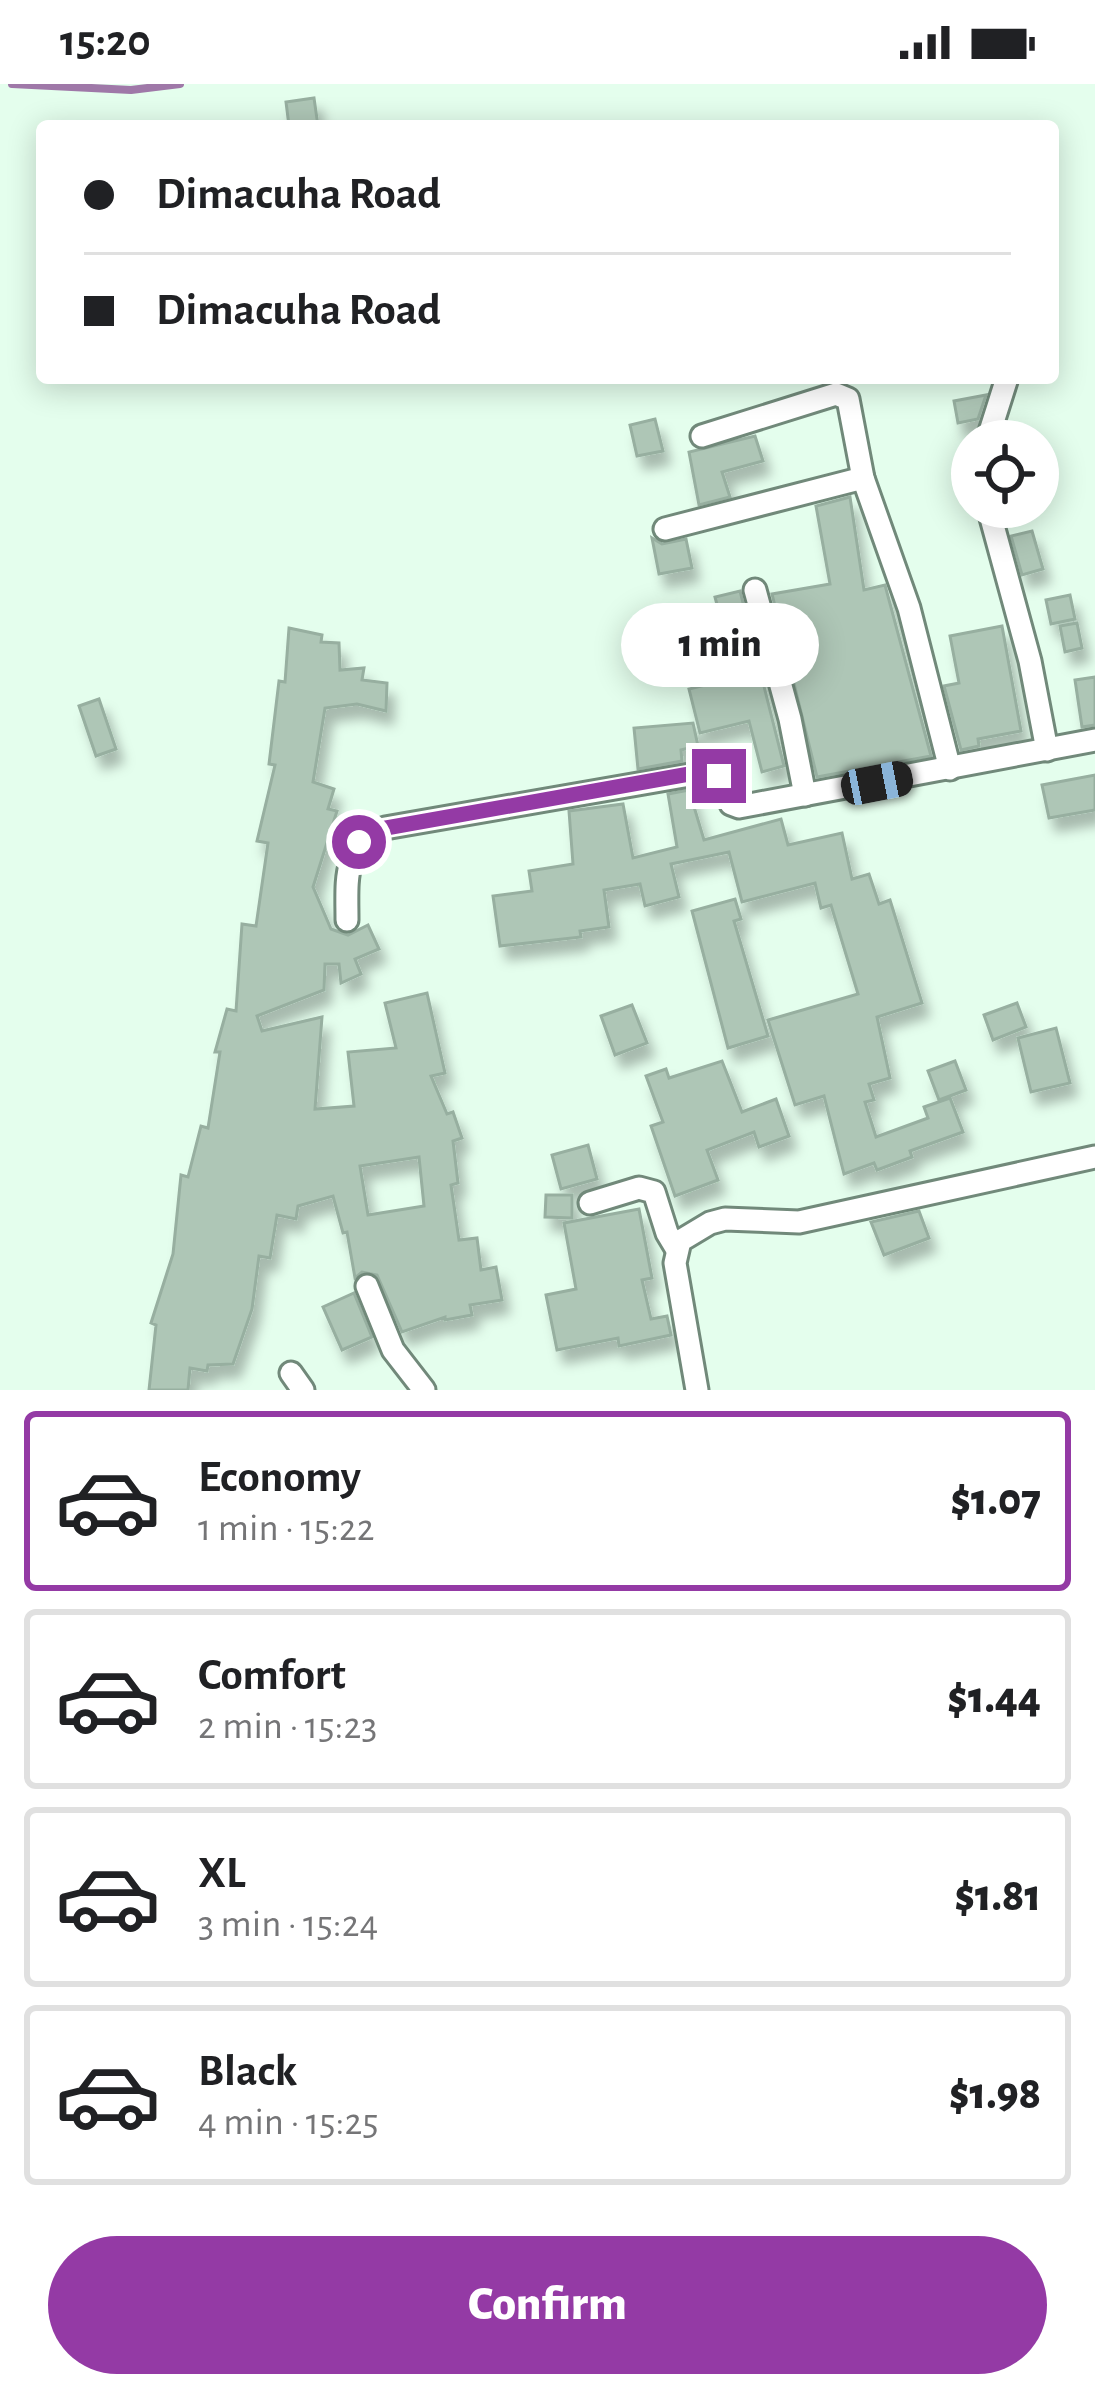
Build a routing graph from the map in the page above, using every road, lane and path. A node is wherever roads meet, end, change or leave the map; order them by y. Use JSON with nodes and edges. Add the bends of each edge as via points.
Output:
{"nodes":[{"id":1,"x":1005,"y":384,"type":"edge"},
{"id":2,"x":994,"y":420,"type":"edge"},
{"id":3,"x":702,"y":436,"type":"dead end"},
{"id":4,"x":863,"y":478,"type":"junction"},
{"id":5,"x":994,"y":528,"type":"edge"},
{"id":6,"x":664,"y":529,"type":"dead end"},
{"id":7,"x":755,"y":590,"type":"dead end"},
{"id":8,"x":1095,"y":740,"type":"edge"},
{"id":9,"x":1047,"y":750,"type":"junction"},
{"id":10,"x":950,"y":769,"type":"junction"},
{"id":11,"x":805,"y":795,"type":"junction"},
{"id":12,"x":347,"y":920,"type":"dead end"},
{"id":13,"x":1095,"y":1157,"type":"edge"},
{"id":14,"x":590,"y":1203,"type":"dead end"},
{"id":15,"x":676,"y":1248,"type":"junction"},
{"id":16,"x":367,"y":1286,"type":"dead end"},
{"id":17,"x":424,"y":1390,"type":"edge"},
{"id":18,"x":697,"y":1390,"type":"edge"}],
"edges":[{"from":1,"to":2,"type":"street"},
{"from":3,"to":4,"type":"street","via":[[842,394]]},
{"from":4,"to":6,"type":"street"},
{"from":4,"to":10,"type":"street","via":[[909,608]]},
{"from":5,"to":9,"type":"street"},
{"from":7,"to":11,"type":"street"},
{"from":8,"to":9,"type":"street"},
{"from":9,"to":10,"type":"street"},
{"from":10,"to":11,"type":"street"},
{"from":11,"to":12,"type":"street","via":[[735,806],[719,776],[706,771],[386,828],[354,854]]},
{"from":13,"to":15,"type":"street","via":[[799,1222],[724,1219],[690,1232]]},
{"from":14,"to":15,"type":"street","via":[[639,1188],[654,1192]]},
{"from":15,"to":18,"type":"street"},
{"from":16,"to":17,"type":"street","via":[[393,1350]]}]}
